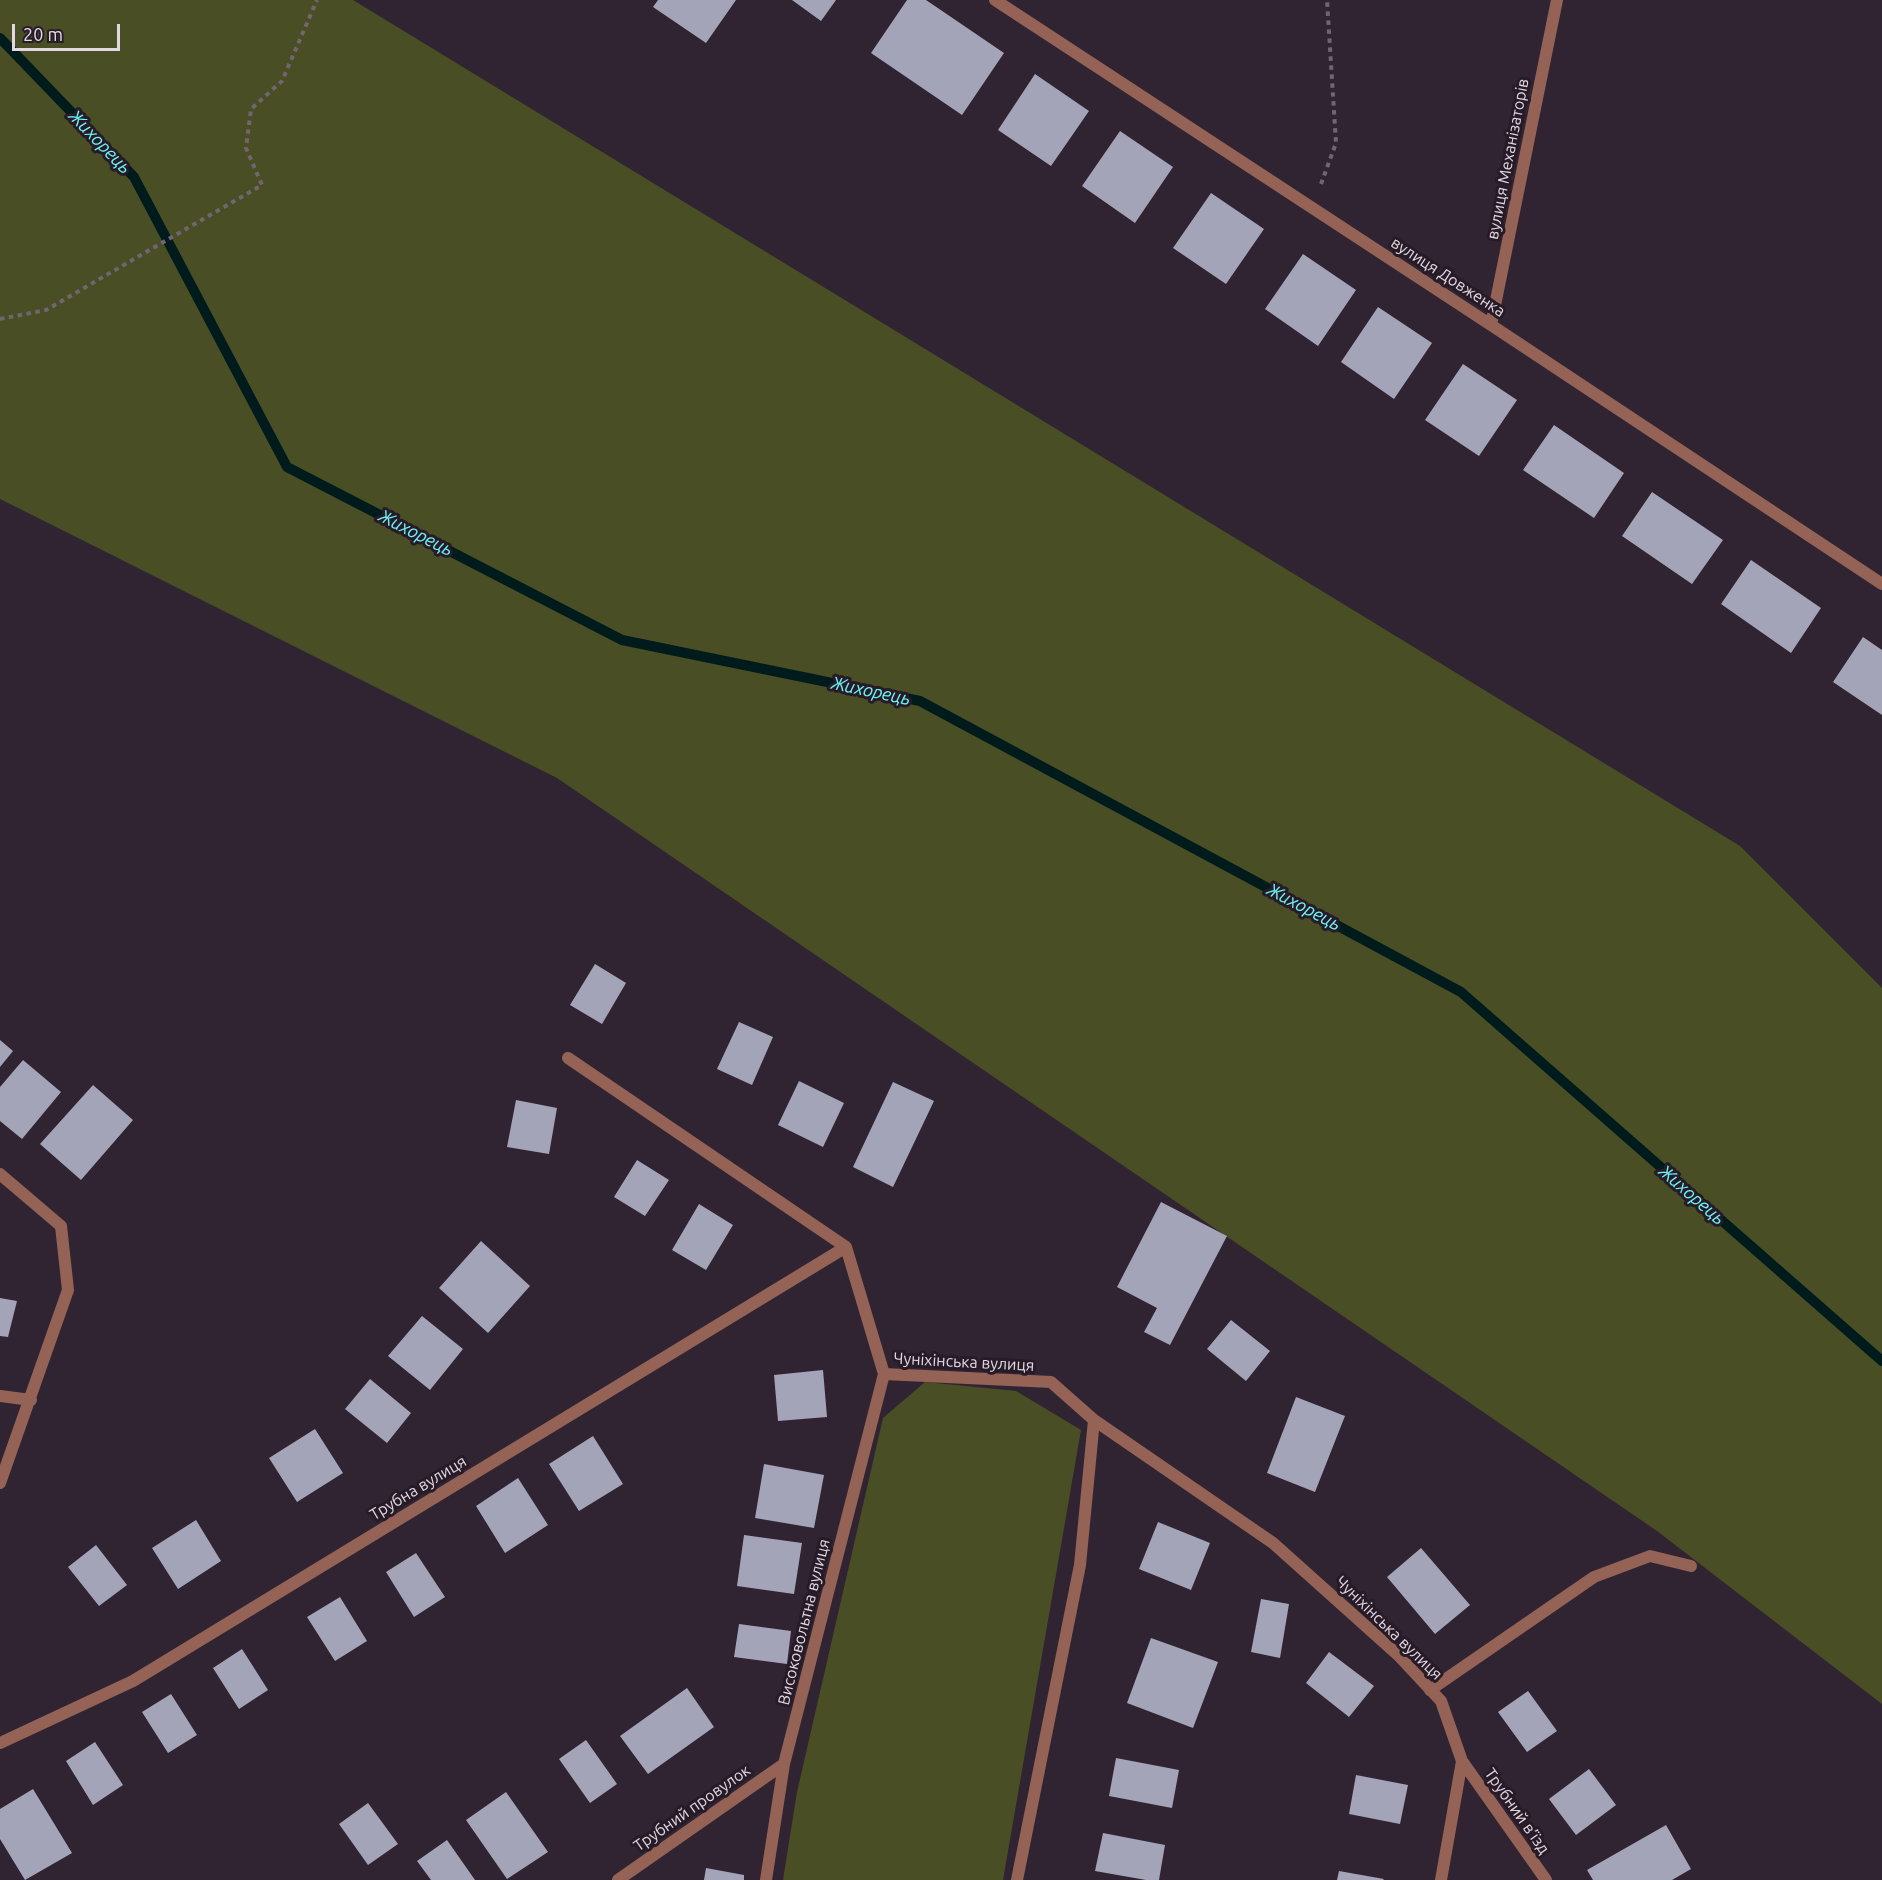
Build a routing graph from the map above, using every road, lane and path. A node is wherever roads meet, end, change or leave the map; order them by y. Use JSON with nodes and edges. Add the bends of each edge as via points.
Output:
{"nodes":[{"id":1,"x":317,"y":0,"type":"edge"},
{"id":2,"x":995,"y":0,"type":"edge"},
{"id":3,"x":1327,"y":0,"type":"edge"},
{"id":4,"x":1557,"y":0,"type":"edge"},
{"id":5,"x":1312,"y":207,"type":"junction"},
{"id":6,"x":0,"y":319,"type":"edge"},
{"id":7,"x":1491,"y":325,"type":"junction"},
{"id":8,"x":1882,"y":584,"type":"edge"},
{"id":9,"x":568,"y":1058,"type":"dead end"},
{"id":10,"x":0,"y":1174,"type":"edge"},
{"id":11,"x":846,"y":1247,"type":"junction"},
{"id":12,"x":884,"y":1374,"type":"junction"},
{"id":13,"x":0,"y":1396,"type":"edge"},
{"id":14,"x":31,"y":1400,"type":"junction"},
{"id":15,"x":1094,"y":1420,"type":"junction"},
{"id":16,"x":0,"y":1483,"type":"edge"},
{"id":17,"x":1690,"y":1566,"type":"dead end"},
{"id":18,"x":1430,"y":1690,"type":"junction"},
{"id":19,"x":0,"y":1743,"type":"edge"},
{"id":20,"x":1462,"y":1761,"type":"junction"},
{"id":21,"x":784,"y":1764,"type":"junction"},
{"id":22,"x":618,"y":1880,"type":"edge"},
{"id":23,"x":766,"y":1880,"type":"edge"},
{"id":24,"x":1017,"y":1880,"type":"edge"},
{"id":25,"x":1441,"y":1880,"type":"edge"},
{"id":26,"x":1546,"y":1880,"type":"edge"}],
"edges":[{"from":1,"to":6,"type":"path","via":[[282,81],[251,109],[246,148],[262,185],[46,310]]},
{"from":2,"to":5,"type":"street","name":"вулиця Довженка"},
{"from":3,"to":5,"type":"path","via":[[1336,143]]},
{"from":4,"to":7,"type":"street","name":"вулиця Механізаторів"},
{"from":5,"to":7,"type":"street","name":"вулиця Довженка"},
{"from":7,"to":8,"type":"street","name":"вулиця Довженка"},
{"from":9,"to":11,"type":"street"},
{"from":10,"to":14,"type":"street","via":[[61,1226],[68,1290]]},
{"from":11,"to":12,"type":"street","name":"Чуніхінська вулиця"},
{"from":11,"to":19,"type":"street","name":"Трубна вулиця","via":[[133,1682]]},
{"from":12,"to":15,"type":"street","name":"Чуніхінська вулиця","via":[[1051,1383]]},
{"from":12,"to":21,"type":"street","name":"Високовольтна вулиця"},
{"from":13,"to":14,"type":"street"},
{"from":14,"to":16,"type":"street"},
{"from":15,"to":18,"type":"street","name":"Чуніхінська вулиця","via":[[1274,1543],[1398,1655]]},
{"from":15,"to":24,"type":"street","via":[[1080,1565]]},
{"from":17,"to":18,"type":"street","via":[[1650,1556],[1594,1577]]},
{"from":18,"to":20,"type":"street","name":"Чуніхінська вулиця","via":[[1441,1701]]},
{"from":20,"to":25,"type":"street"},
{"from":20,"to":26,"type":"street","name":"Трубний в’їзд"},
{"from":21,"to":22,"type":"street","name":"Трубний провулок"},
{"from":21,"to":23,"type":"street","name":"Високовольтна вулиця"}]}
